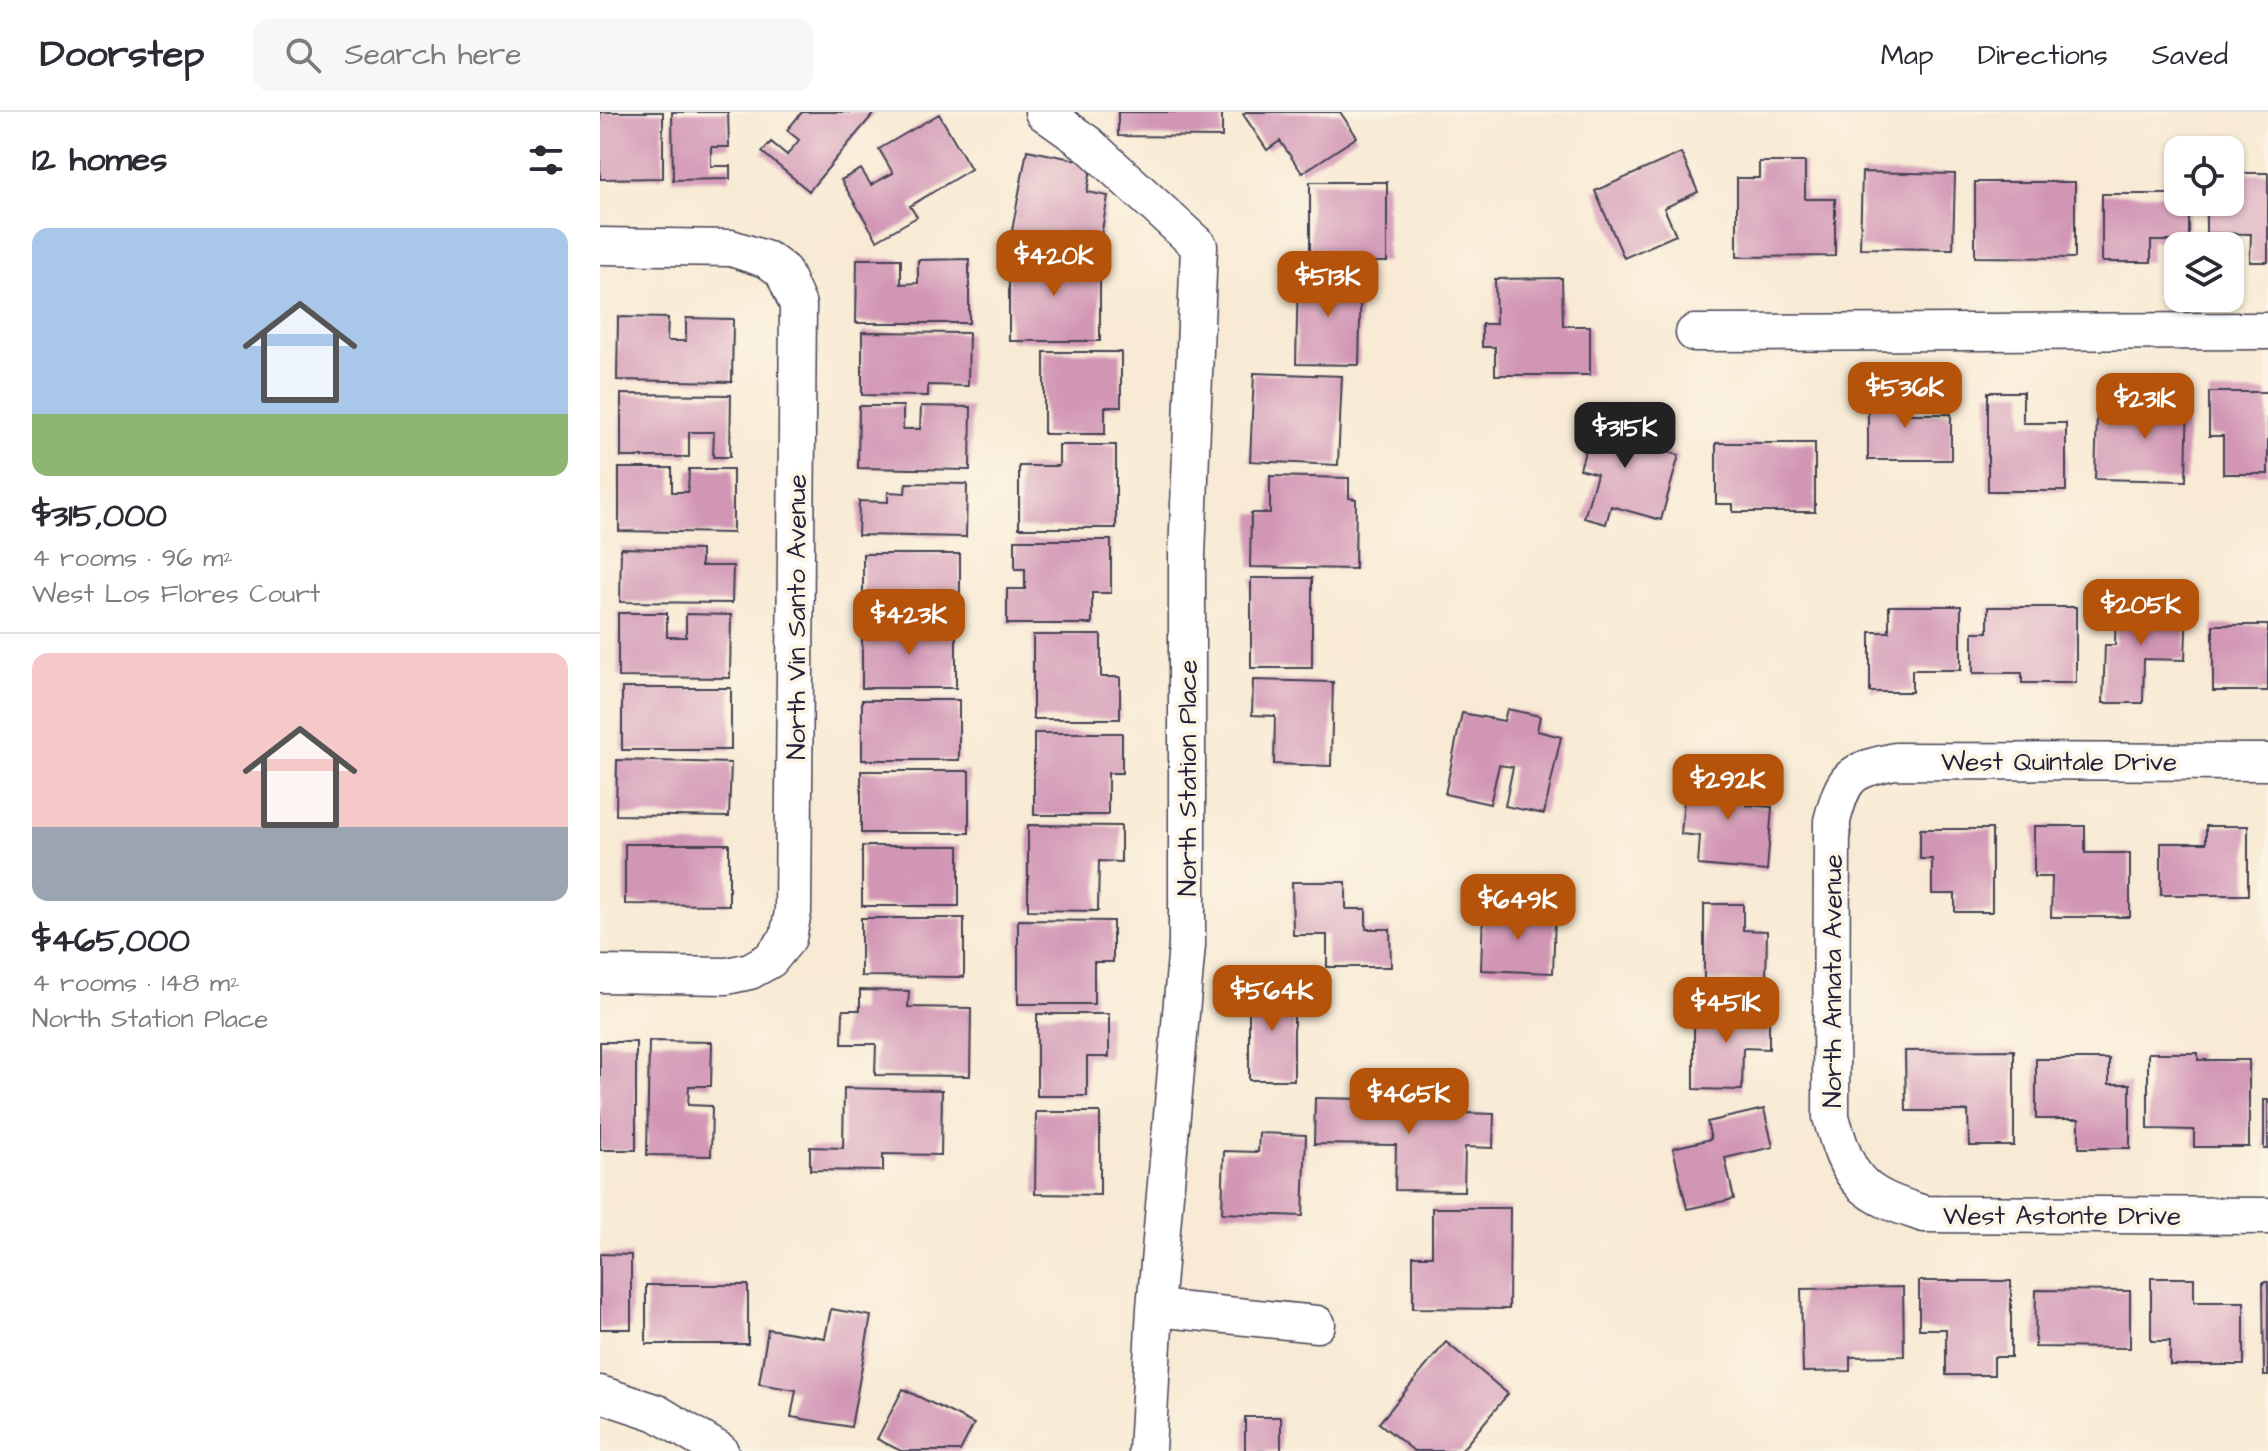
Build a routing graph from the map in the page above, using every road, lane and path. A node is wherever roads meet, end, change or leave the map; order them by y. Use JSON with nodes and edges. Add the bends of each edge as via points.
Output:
{"nodes":[{"id":1,"x":1043,"y":112,"type":"edge"},
{"id":2,"x":600,"y":246,"type":"edge"},
{"id":3,"x":2268,"y":331,"type":"edge"},
{"id":4,"x":1694,"y":333,"type":"dead end"},
{"id":5,"x":2268,"y":762,"type":"edge"},
{"id":6,"x":1852,"y":774,"type":"joint"},
{"id":7,"x":600,"y":974,"type":"edge"},
{"id":8,"x":1862,"y":1185,"type":"joint"},
{"id":9,"x":2268,"y":1216,"type":"edge"},
{"id":10,"x":1155,"y":1308,"type":"junction"},
{"id":11,"x":1317,"y":1324,"type":"dead end"},
{"id":12,"x":600,"y":1394,"type":"edge"},
{"id":13,"x":720,"y":1451,"type":"edge"},
{"id":14,"x":1147,"y":1451,"type":"edge"}],
"edges":[{"from":1,"to":10,"type":"street","name":"North Station Place","via":[[1088,144],[1199,246],[1187,556],[1187,945]]},
{"from":2,"to":7,"type":"street","name":"North Vin Santo Avenue","via":[[731,248],[783,271],[798,305],[793,912],[788,938],[770,960],[727,976]]},
{"from":3,"to":4,"type":"street"},
{"from":5,"to":6,"type":"street","name":"West Quintale Drive","via":[[1895,761]]},
{"from":6,"to":8,"type":"street","name":"North Annata Avenue","via":[[1839,794],[1832,821],[1831,1117],[1841,1152]]},
{"from":8,"to":9,"type":"street","name":"West Astonte Drive","via":[[1924,1214]]},
{"from":10,"to":11,"type":"street"},
{"from":10,"to":14,"type":"street","name":"North Station Place"},
{"from":12,"to":13,"type":"street","via":[[657,1413]]}]}
